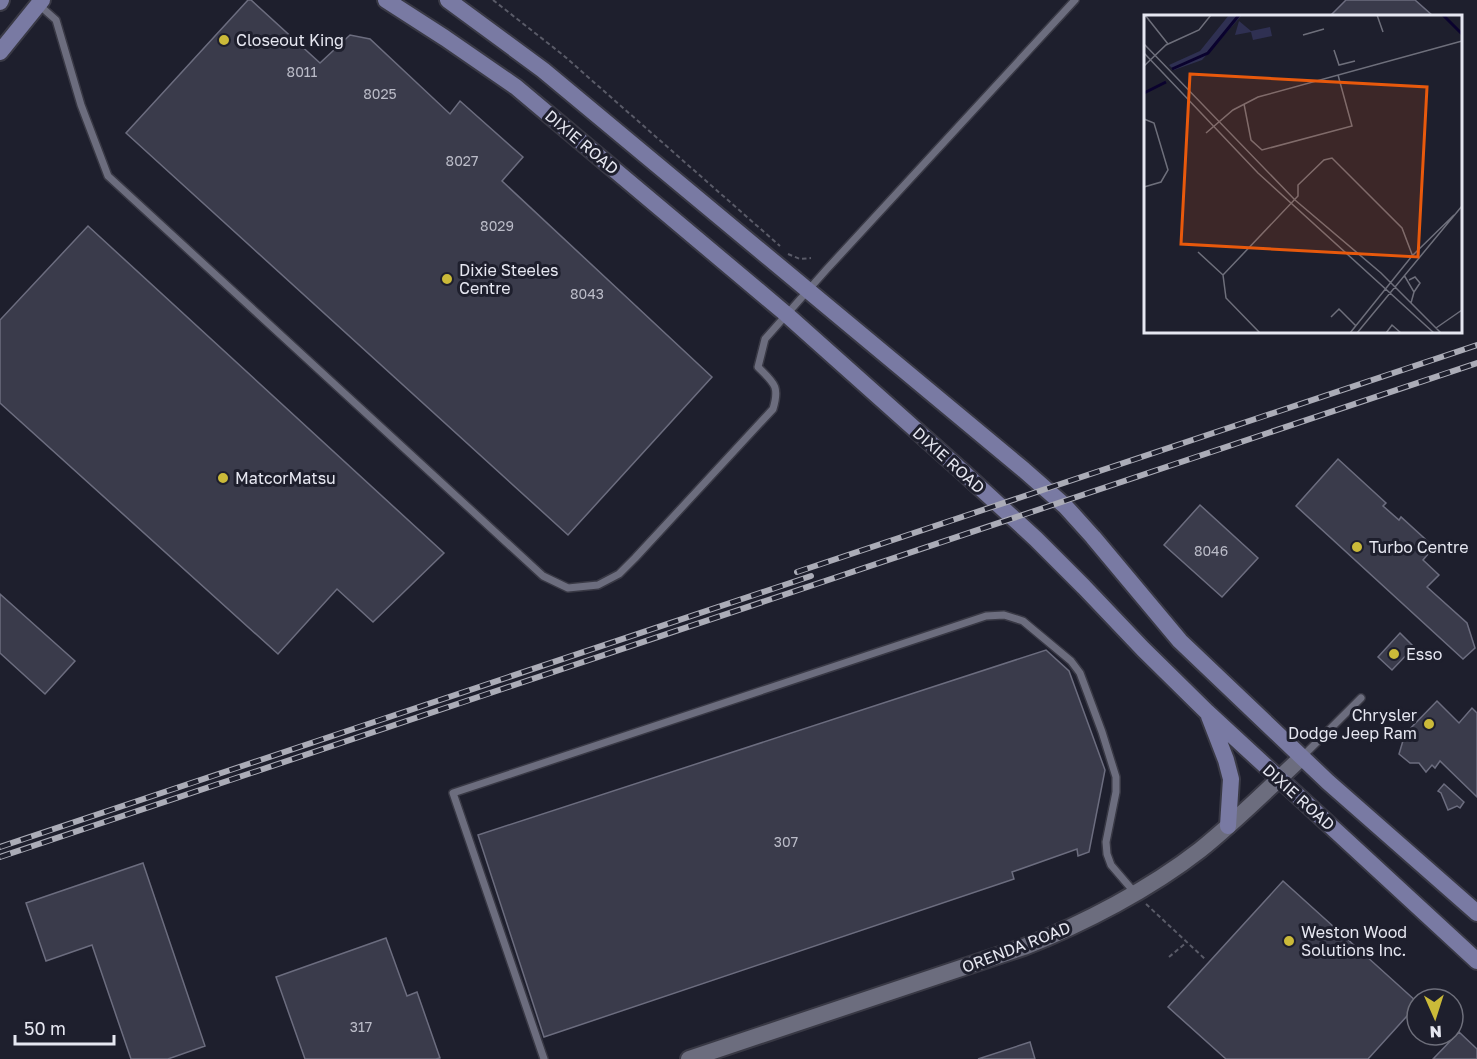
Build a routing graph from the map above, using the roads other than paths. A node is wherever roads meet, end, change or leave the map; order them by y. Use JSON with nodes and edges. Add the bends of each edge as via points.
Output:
{"nodes":[{"id":1,"x":386,"y":0,"type":"edge"},
{"id":2,"x":448,"y":0,"type":"edge"},
{"id":3,"x":1075,"y":0,"type":"edge"},
{"id":4,"x":38,"y":1,"type":"edge"},
{"id":5,"x":0,"y":52,"type":"edge"},
{"id":6,"x":808,"y":291,"type":"junction"},
{"id":7,"x":786,"y":314,"type":"junction"},
{"id":8,"x":1361,"y":698,"type":"dead end"},
{"id":9,"x":1207,"y":712,"type":"junction"},
{"id":10,"x":1302,"y":757,"type":"junction"},
{"id":11,"x":1279,"y":778,"type":"junction"},
{"id":12,"x":1228,"y":826,"type":"junction"},
{"id":13,"x":1135,"y":893,"type":"junction"},
{"id":14,"x":1477,"y":913,"type":"edge"},
{"id":15,"x":1477,"y":961,"type":"edge"},
{"id":16,"x":544,"y":1059,"type":"edge"},
{"id":17,"x":689,"y":1059,"type":"edge"}],
"edges":[{"from":1,"to":7,"type":"main road","name":"DIXIE ROAD","via":[[516,87]]},
{"from":2,"to":6,"type":"main road","name":"DIXIE ROAD","via":[[543,70]]},
{"from":3,"to":6,"type":"lane"},
{"from":4,"to":5,"type":"main road"},
{"from":4,"to":7,"type":"lane","via":[[56,21],[81,105],[108,176],[543,576],[568,588],[598,585],[619,574],[773,409],[773,382],[758,368],[765,339]]},
{"from":6,"to":7,"type":"lane"},
{"from":6,"to":10,"type":"main road","name":"DIXIE ROAD","via":[[1065,506],[1180,641]]},
{"from":7,"to":9,"type":"main road","name":"DIXIE ROAD","via":[[1036,539]]},
{"from":8,"to":10,"type":"lane"},
{"from":9,"to":11,"type":"main road","name":"DIXIE ROAD"},
{"from":9,"to":12,"type":"main road","via":[[1231,779]]},
{"from":10,"to":11,"type":"street","name":"ORENDA ROAD"},
{"from":10,"to":14,"type":"main road","name":"DIXIE ROAD"},
{"from":11,"to":12,"type":"street","name":"ORENDA ROAD"},
{"from":11,"to":15,"type":"main road","name":"DIXIE ROAD"},
{"from":12,"to":13,"type":"street","name":"ORENDA ROAD","via":[[1199,851]]},
{"from":13,"to":16,"type":"lane","via":[[1111,865],[1107,854],[1116,777],[1080,674],[1071,661],[1023,621],[1004,615],[986,616],[453,793]]},
{"from":13,"to":17,"type":"street","name":"ORENDA ROAD","via":[[1024,947]]}]}
